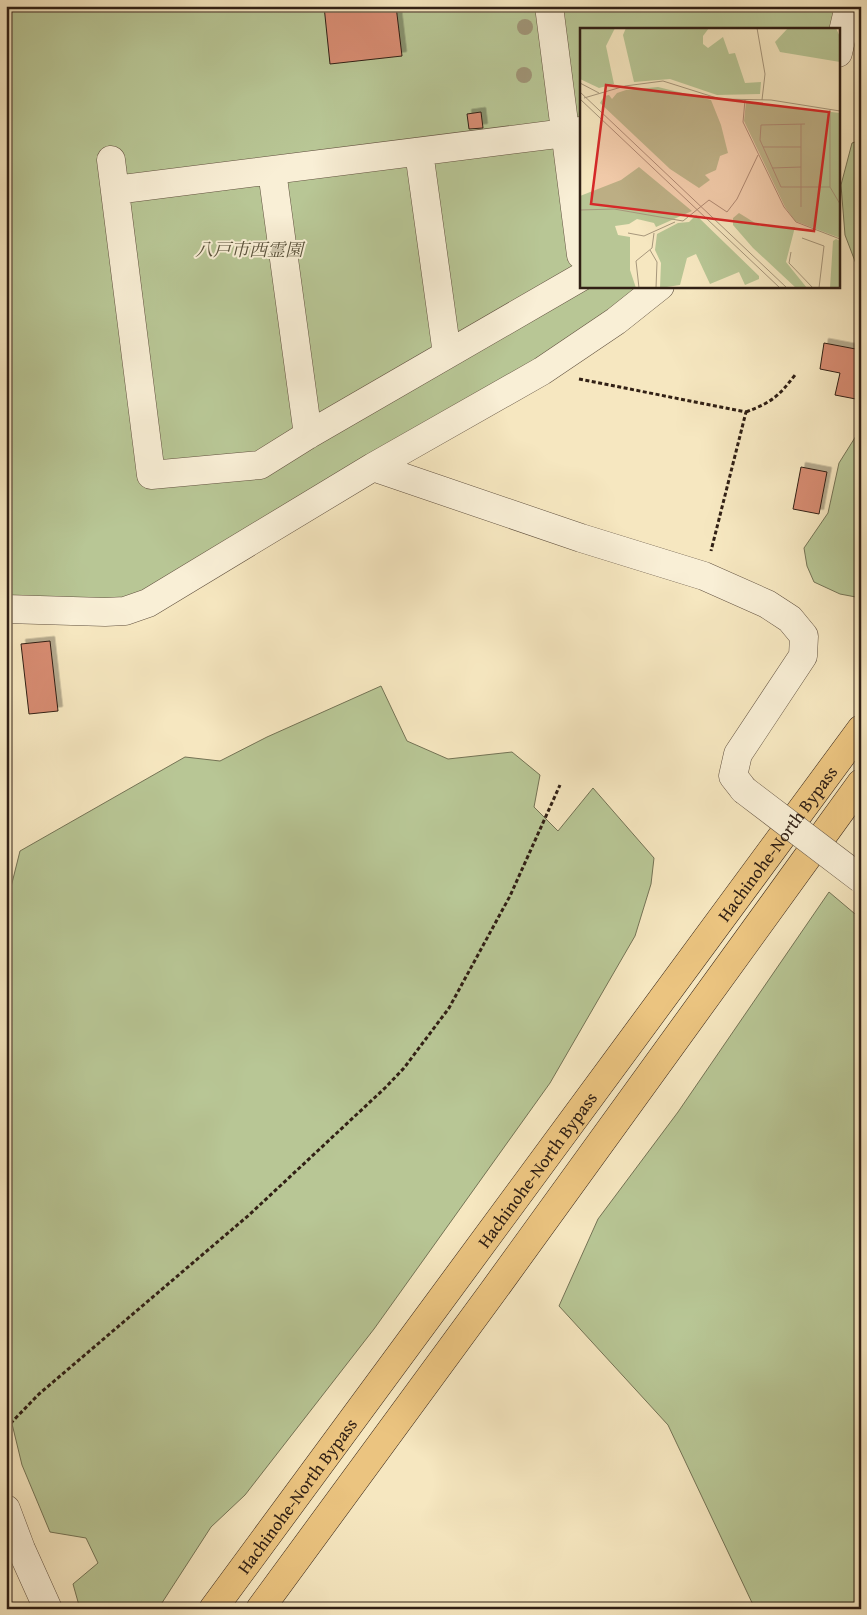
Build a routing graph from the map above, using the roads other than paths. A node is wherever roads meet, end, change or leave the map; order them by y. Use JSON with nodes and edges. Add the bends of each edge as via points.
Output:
{"nodes":[{"id":1,"x":549,"y":6,"type":"edge"},
{"id":2,"x":849,"y":6,"type":"edge"},
{"id":3,"x":840,"y":44,"type":"edge"},
{"id":4,"x":573,"y":132,"type":"edge"},
{"id":5,"x":419,"y":152,"type":"junction"},
{"id":6,"x":110,"y":160,"type":"dead end"},
{"id":7,"x":272,"y":171,"type":"junction"},
{"id":8,"x":115,"y":190,"type":"junction"},
{"id":9,"x":580,"y":240,"type":"edge"},
{"id":10,"x":580,"y":278,"type":"edge"},
{"id":11,"x":657,"y":288,"type":"edge"},
{"id":12,"x":447,"y":354,"type":"junction"},
{"id":13,"x":308,"y":435,"type":"junction"},
{"id":14,"x":373,"y":467,"type":"junction"},
{"id":15,"x":6,"y":610,"type":"edge"},
{"id":16,"x":861,"y":729,"type":"edge"},
{"id":17,"x":861,"y":783,"type":"edge"},
{"id":18,"x":861,"y":878,"type":"edge"},
{"id":19,"x":6,"y":1510,"type":"edge"},
{"id":20,"x":48,"y":1609,"type":"edge"},
{"id":21,"x":213,"y":1609,"type":"edge"},
{"id":22,"x":260,"y":1609,"type":"edge"}],
"edges":[{"from":1,"to":4,"type":"street"},
{"from":2,"to":3,"type":"street"},
{"from":4,"to":5,"type":"street"},
{"from":4,"to":9,"type":"street"},
{"from":5,"to":7,"type":"street"},
{"from":5,"to":12,"type":"street"},
{"from":6,"to":8,"type":"street"},
{"from":7,"to":8,"type":"street"},
{"from":7,"to":13,"type":"street"},
{"from":8,"to":13,"type":"street","via":[[151,475],[260,465]]},
{"from":10,"to":12,"type":"street"},
{"from":11,"to":14,"type":"street","via":[[616,321],[542,371]]},
{"from":12,"to":13,"type":"street"},
{"from":14,"to":15,"type":"street","via":[[148,603],[125,611],[105,612]]},
{"from":14,"to":18,"type":"street","bridge":true,"via":[[704,576],[767,604],[790,619],[804,636],[803,656],[738,754],[734,776],[744,790]]},
{"from":16,"to":21,"type":"highway","name":"Hachinohe-North Bypass"},
{"from":17,"to":22,"type":"highway","name":"Hachinohe-North Bypass"},
{"from":19,"to":20,"type":"street"}]}
